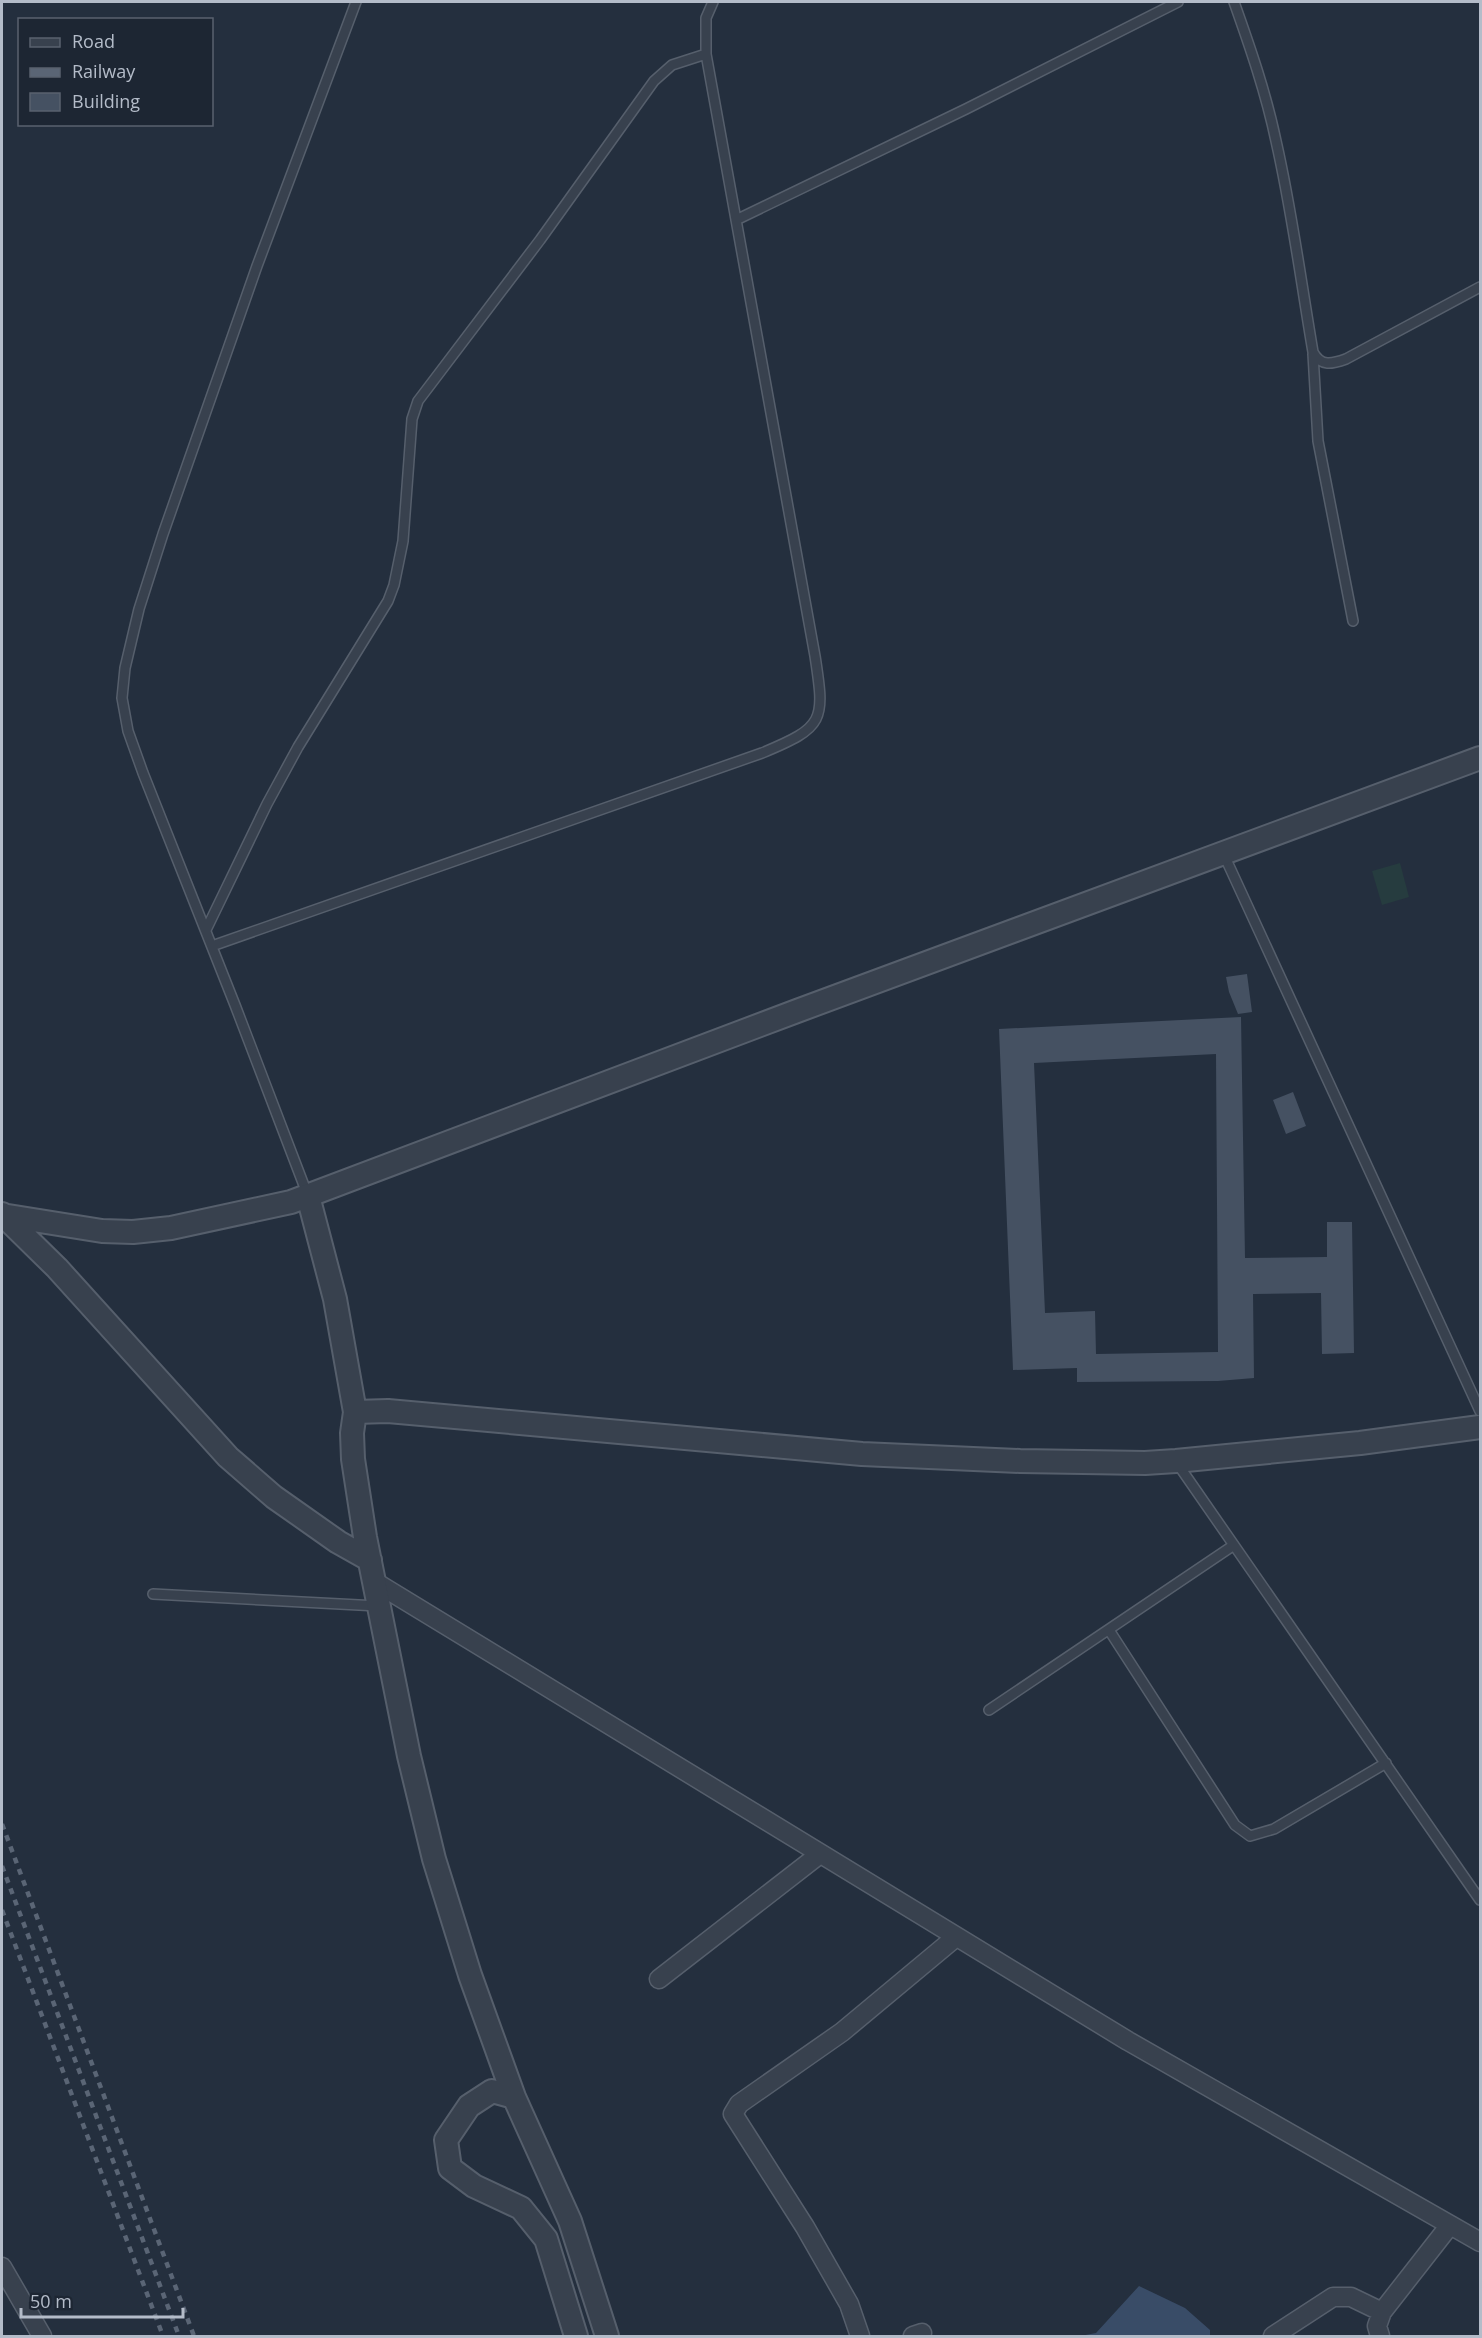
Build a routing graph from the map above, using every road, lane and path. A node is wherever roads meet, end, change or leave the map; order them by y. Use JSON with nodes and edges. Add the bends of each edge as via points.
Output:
{"nodes":[{"id":1,"x":356,"y":2,"type":"edge"},
{"id":2,"x":709,"y":2,"type":"edge"},
{"id":3,"x":1178,"y":2,"type":"edge"},
{"id":4,"x":1234,"y":2,"type":"edge"},
{"id":5,"x":705,"y":54,"type":"junction"},
{"id":6,"x":736,"y":220,"type":"junction"},
{"id":7,"x":1480,"y":287,"type":"edge"},
{"id":8,"x":1313,"y":352,"type":"junction"},
{"id":9,"x":1353,"y":621,"type":"dead end"},
{"id":10,"x":1480,"y":758,"type":"edge"},
{"id":11,"x":1224,"y":855,"type":"junction"},
{"id":12,"x":206,"y":930,"type":"junction"},
{"id":13,"x":212,"y":946,"type":"junction"},
{"id":14,"x":308,"y":1196,"type":"junction"},
{"id":15,"x":2,"y":1215,"type":"edge"},
{"id":16,"x":1480,"y":1411,"type":"edge"},
{"id":17,"x":355,"y":1412,"type":"junction"},
{"id":18,"x":1480,"y":1427,"type":"edge"},
{"id":19,"x":1176,"y":1461,"type":"junction"},
{"id":20,"x":1234,"y":1545,"type":"junction"},
{"id":21,"x":372,"y":1571,"type":"junction"},
{"id":22,"x":153,"y":1594,"type":"dead end"},
{"id":23,"x":380,"y":1606,"type":"junction"},
{"id":24,"x":1109,"y":1630,"type":"junction"},
{"id":25,"x":989,"y":1710,"type":"dead end"},
{"id":26,"x":1386,"y":1763,"type":"junction"},
{"id":27,"x":820,"y":1854,"type":"junction"},
{"id":28,"x":1480,"y":1900,"type":"edge"},
{"id":29,"x":956,"y":1937,"type":"junction"},
{"id":30,"x":659,"y":1979,"type":"dead end"},
{"id":31,"x":514,"y":2097,"type":"junction"},
{"id":32,"x":1450,"y":2225,"type":"junction"},
{"id":33,"x":1480,"y":2242,"type":"edge"},
{"id":34,"x":2,"y":2267,"type":"edge"},
{"id":35,"x":1382,"y":2312,"type":"junction"},
{"id":36,"x":42,"y":2337,"type":"edge"},
{"id":37,"x":576,"y":2337,"type":"edge"},
{"id":38,"x":607,"y":2337,"type":"edge"},
{"id":39,"x":861,"y":2337,"type":"edge"},
{"id":40,"x":1273,"y":2337,"type":"edge"},
{"id":41,"x":1380,"y":2337,"type":"edge"}],
"edges":[{"from":1,"to":12,"type":"lane","via":[[256,266],[163,534],[125,668],[122,698],[128,731]]},
{"from":2,"to":5,"type":"lane"},
{"from":3,"to":6,"type":"lane"},
{"from":4,"to":8,"type":"lane","via":[[1276,140]]},
{"from":5,"to":6,"type":"lane"},
{"from":5,"to":12,"type":"lane","via":[[672,65],[654,81],[418,401],[412,419],[403,541],[391,593],[298,747]]},
{"from":6,"to":13,"type":"lane","via":[[815,656],[821,695],[815,722],[790,742],[762,753]]},
{"from":7,"to":8,"type":"lane","via":[[1346,359],[1324,363]]},
{"from":8,"to":9,"type":"lane","via":[[1315,421]]},
{"from":10,"to":11,"type":"street"},
{"from":11,"to":14,"type":"street"},
{"from":11,"to":16,"type":"lane"},
{"from":12,"to":13,"type":"lane"},
{"from":13,"to":14,"type":"lane"},
{"from":14,"to":15,"type":"street","via":[[270,1208],[133,1232]]},
{"from":14,"to":17,"type":"street","via":[[335,1299]]},
{"from":15,"to":21,"type":"street","via":[[57,1268],[228,1457]]},
{"from":17,"to":19,"type":"street","via":[[388,1411],[862,1454],[1020,1461]]},
{"from":17,"to":21,"type":"street","via":[[353,1459]]},
{"from":18,"to":19,"type":"street"},
{"from":19,"to":20,"type":"lane"},
{"from":20,"to":24,"type":"lane"},
{"from":20,"to":26,"type":"lane"},
{"from":21,"to":23,"type":"street"},
{"from":21,"to":27,"type":"street"},
{"from":22,"to":23,"type":"lane"},
{"from":23,"to":31,"type":"street","via":[[434,1859]]},
{"from":24,"to":25,"type":"lane"},
{"from":24,"to":26,"type":"lane","via":[[1235,1826],[1250,1836],[1274,1829]]},
{"from":26,"to":28,"type":"lane"},
{"from":27,"to":29,"type":"street"},
{"from":27,"to":30,"type":"street"},
{"from":29,"to":32,"type":"street","via":[[1128,2041]]},
{"from":29,"to":39,"type":"street","via":[[842,2032],[739,2104],[733,2114],[811,2237],[849,2304]]},
{"from":31,"to":37,"type":"street","via":[[492,2091],[469,2106],[446,2140],[450,2168],[474,2186],[521,2208],[537,2226],[546,2239]]},
{"from":31,"to":38,"type":"street","via":[[570,2221]]},
{"from":32,"to":33,"type":"street"},
{"from":32,"to":35,"type":"street"},
{"from":34,"to":36,"type":"street"},
{"from":35,"to":40,"type":"street","via":[[1351,2297],[1333,2297]]},
{"from":35,"to":41,"type":"street","via":[[1377,2326]]}]}
